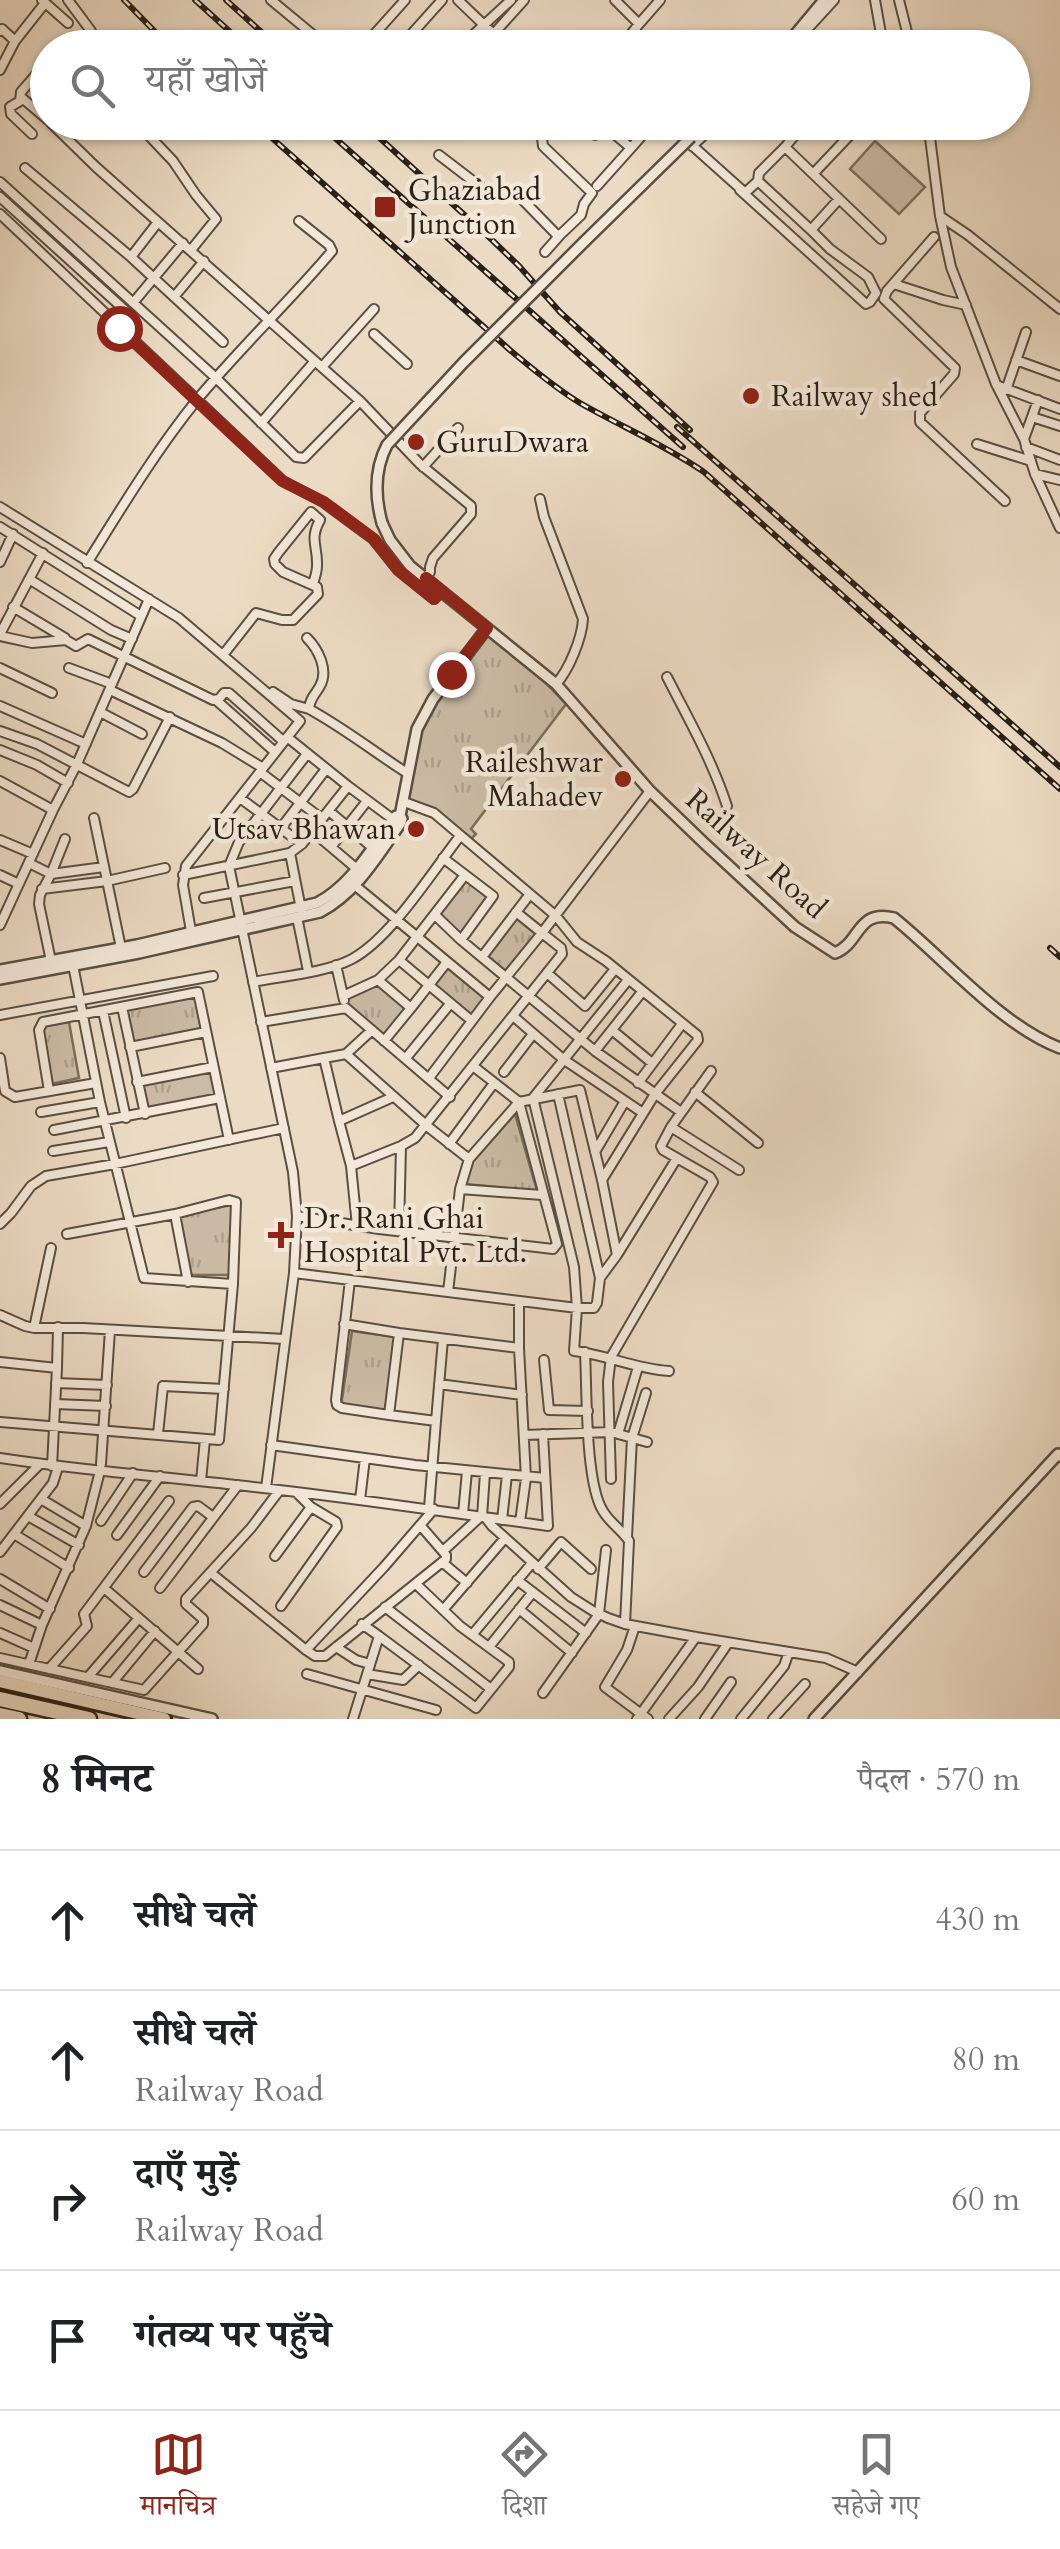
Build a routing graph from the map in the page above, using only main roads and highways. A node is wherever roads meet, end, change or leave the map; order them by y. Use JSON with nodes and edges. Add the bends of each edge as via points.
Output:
{"nodes":[{"id":1,"x":0,"y":1681,"type":"edge"},
{"id":2,"x":0,"y":1699,"type":"edge"},
{"id":3,"x":0,"y":1715,"type":"edge"},
{"id":4,"x":19,"y":1719,"type":"edge"},
{"id":5,"x":88,"y":1719,"type":"edge"},
{"id":6,"x":164,"y":1719,"type":"edge"}],
"edges":[{"from":1,"to":6,"type":"highway"},
{"from":2,"to":5,"type":"highway"},
{"from":3,"to":4,"type":"highway"}]}
